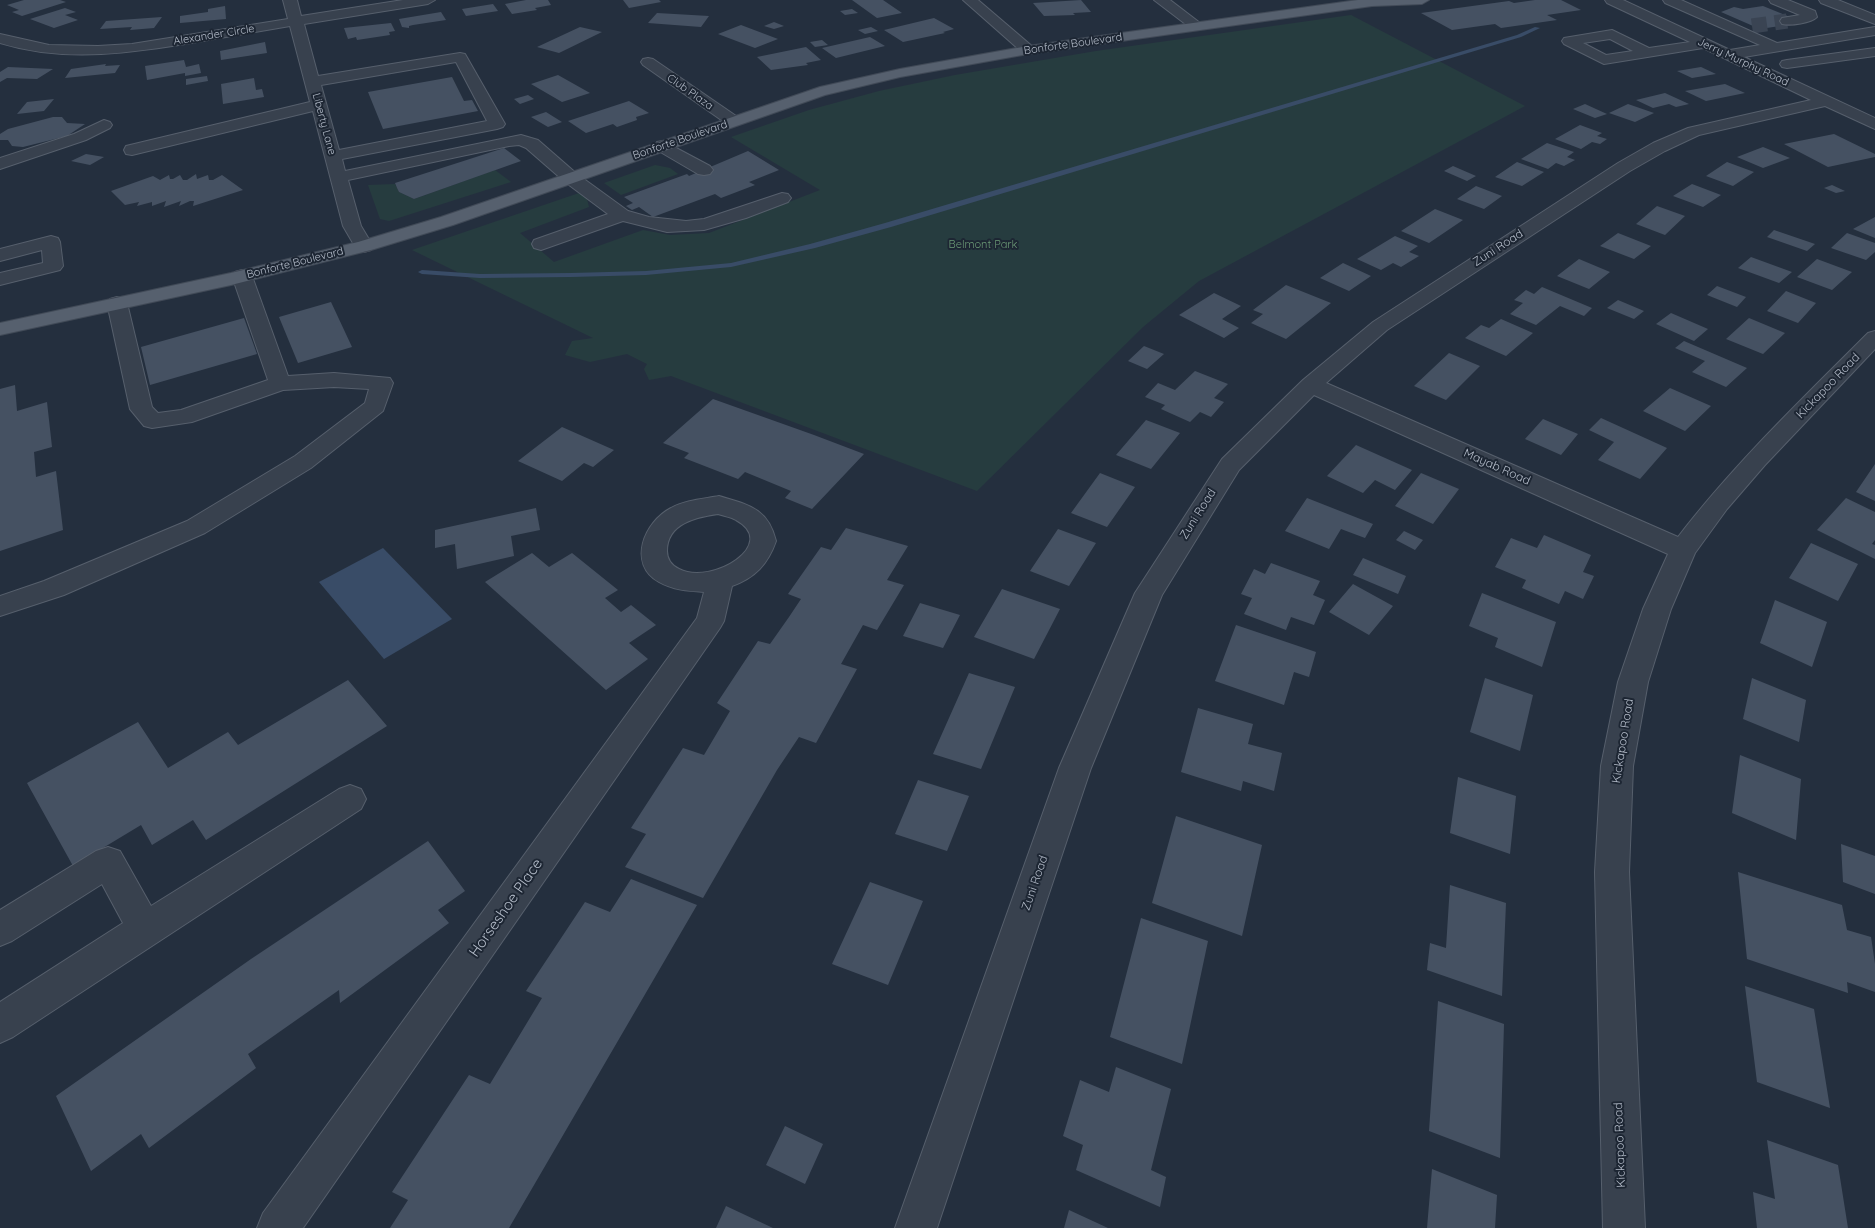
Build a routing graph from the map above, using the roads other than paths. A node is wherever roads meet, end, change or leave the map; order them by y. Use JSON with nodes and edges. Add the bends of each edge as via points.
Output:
{"nodes":[{"id":1,"x":290,"y":0,"type":"edge"},
{"id":2,"x":428,"y":0,"type":"edge"},
{"id":3,"x":970,"y":0,"type":"edge"},
{"id":4,"x":1161,"y":0,"type":"edge"},
{"id":5,"x":1422,"y":0,"type":"edge"},
{"id":6,"x":1612,"y":0,"type":"edge"},
{"id":7,"x":1709,"y":0,"type":"edge"},
{"id":8,"x":1776,"y":0,"type":"tunnel mouth"},
{"id":9,"x":1826,"y":0,"type":"edge"},
{"id":10,"x":1372,"y":1,"type":"edge"},
{"id":11,"x":1675,"y":2,"type":"edge"},
{"id":12,"x":1709,"y":18,"type":"junction"},
{"id":13,"x":1875,"y":20,"type":"edge"},
{"id":14,"x":296,"y":21,"type":"junction"},
{"id":15,"x":1787,"y":21,"type":"tunnel mouth"},
{"id":16,"x":1664,"y":25,"type":"junction"},
{"id":17,"x":1197,"y":26,"type":"junction"},
{"id":18,"x":1752,"y":26,"type":"tunnel mouth"},
{"id":19,"x":1734,"y":29,"type":"junction"},
{"id":20,"x":1875,"y":32,"type":"edge"},
{"id":21,"x":0,"y":38,"type":"edge"},
{"id":22,"x":1703,"y":44,"type":"junction"},
{"id":23,"x":1775,"y":47,"type":"junction"},
{"id":24,"x":1028,"y":50,"type":"junction"},
{"id":25,"x":1647,"y":52,"type":"dead end"},
{"id":26,"x":1875,"y":52,"type":"edge"},
{"id":27,"x":1727,"y":55,"type":"junction"},
{"id":28,"x":648,"y":62,"type":"dead end"},
{"id":29,"x":1758,"y":69,"type":"junction"},
{"id":30,"x":312,"y":82,"type":"junction"},
{"id":31,"x":1827,"y":101,"type":"junction"},
{"id":32,"x":320,"y":104,"type":"junction"},
{"id":33,"x":733,"y":121,"type":"junction"},
{"id":34,"x":1875,"y":124,"type":"edge"},
{"id":35,"x":104,"y":125,"type":"dead end"},
{"id":36,"x":663,"y":146,"type":"junction"},
{"id":37,"x":132,"y":150,"type":"dead end"},
{"id":38,"x":333,"y":156,"type":"junction"},
{"id":39,"x":0,"y":164,"type":"edge"},
{"id":40,"x":704,"y":170,"type":"dead end"},
{"id":41,"x":340,"y":177,"type":"junction"},
{"id":42,"x":571,"y":178,"type":"junction"},
{"id":43,"x":782,"y":198,"type":"dead end"},
{"id":44,"x":622,"y":215,"type":"junction"},
{"id":45,"x":541,"y":244,"type":"dead end"},
{"id":46,"x":364,"y":246,"type":"junction"},
{"id":47,"x":0,"y":255,"type":"edge"},
{"id":48,"x":242,"y":276,"type":"junction"},
{"id":49,"x":0,"y":279,"type":"edge"},
{"id":50,"x":117,"y":303,"type":"junction"},
{"id":51,"x":0,"y":328,"type":"edge"},
{"id":52,"x":1875,"y":337,"type":"edge"},
{"id":53,"x":280,"y":383,"type":"junction"},
{"id":54,"x":1311,"y":385,"type":"junction"},
{"id":55,"x":1683,"y":550,"type":"junction"},
{"id":56,"x":720,"y":581,"type":"dead end"},
{"id":57,"x":0,"y":606,"type":"edge"},
{"id":58,"x":350,"y":799,"type":"dead end"},
{"id":59,"x":0,"y":929,"type":"edge"},
{"id":60,"x":144,"y":929,"type":"junction"},
{"id":61,"x":0,"y":1024,"type":"edge"},
{"id":62,"x":278,"y":1228,"type":"edge"},
{"id":63,"x":916,"y":1228,"type":"edge"},
{"id":64,"x":1624,"y":1228,"type":"edge"}],
"edges":[{"from":1,"to":14,"type":"street","name":"Liberty Lane"},
{"from":2,"to":14,"type":"street","name":"Alexander Circle"},
{"from":3,"to":24,"type":"street"},
{"from":4,"to":17,"type":"street"},
{"from":5,"to":10,"type":"main road","name":"Bonforte Boulevard"},
{"from":6,"to":16,"type":"street","name":"Jerry Murphy Road"},
{"from":7,"to":11,"type":"street"},
{"from":8,"to":15,"type":"street","via":[[1810,14],[1810,17]]},
{"from":9,"to":13,"type":"street"},
{"from":10,"to":17,"type":"main road","name":"Bonforte Boulevard"},
{"from":11,"to":12,"type":"street"},
{"from":12,"to":16,"type":"street"},
{"from":12,"to":19,"type":"street"},
{"from":14,"to":21,"type":"street","name":"Alexander Circle","via":[[132,48],[81,52],[32,48]]},
{"from":14,"to":30,"type":"street","name":"Liberty Lane"},
{"from":16,"to":22,"type":"street","name":"Jerry Murphy Road"},
{"from":17,"to":24,"type":"main road","name":"Bonforte Boulevard"},
{"from":18,"to":19,"type":"street"},
{"from":19,"to":23,"type":"street"},
{"from":20,"to":23,"type":"street"},
{"from":22,"to":25,"type":"street"},
{"from":22,"to":27,"type":"street","name":"Jerry Murphy Road"},
{"from":23,"to":27,"type":"street"},
{"from":24,"to":33,"type":"main road","name":"Bonforte Boulevard","via":[[900,73],[820,92]]},
{"from":26,"to":29,"type":"street"},
{"from":27,"to":29,"type":"street","name":"Jerry Murphy Road"},
{"from":28,"to":33,"type":"street","name":"Club Plaza"},
{"from":29,"to":31,"type":"street","name":"Jerry Murphy Road"},
{"from":30,"to":32,"type":"street","name":"Liberty Lane"},
{"from":30,"to":38,"type":"street","via":[[460,57],[497,124]]},
{"from":31,"to":34,"type":"street","name":"Jerry Murphy Road"},
{"from":31,"to":54,"type":"street","name":"Zuni Road","via":[[1694,131],[1658,147],[1380,326]]},
{"from":32,"to":37,"type":"street"},
{"from":32,"to":38,"type":"street","name":"Liberty Lane"},
{"from":33,"to":36,"type":"main road","name":"Bonforte Boulevard"},
{"from":35,"to":39,"type":"street","via":[[80,137]]},
{"from":36,"to":40,"type":"street"},
{"from":36,"to":42,"type":"main road","name":"Bonforte Boulevard"},
{"from":38,"to":41,"type":"street","name":"Liberty Lane"},
{"from":41,"to":42,"type":"street","via":[[521,140],[532,144]]},
{"from":41,"to":46,"type":"street","name":"Liberty Lane","via":[[352,226]]},
{"from":42,"to":44,"type":"street"},
{"from":42,"to":46,"type":"main road","name":"Bonforte Boulevard"},
{"from":43,"to":44,"type":"street","via":[[698,227],[659,226]]},
{"from":44,"to":45,"type":"street"},
{"from":46,"to":48,"type":"main road","name":"Bonforte Boulevard"},
{"from":47,"to":49,"type":"street","via":[[51,242],[53,266]]},
{"from":48,"to":50,"type":"main road","name":"Bonforte Boulevard"},
{"from":48,"to":53,"type":"street"},
{"from":50,"to":51,"type":"main road","name":"Bonforte Boulevard"},
{"from":50,"to":53,"type":"street","via":[[141,409],[152,421],[184,417]]},
{"from":52,"to":55,"type":"street","name":"Kickapoo Road","via":[[1757,460]]},
{"from":53,"to":57,"type":"street","via":[[334,380],[382,383],[375,406],[303,462],[196,527],[54,588]]},
{"from":54,"to":55,"type":"street","name":"Mayab Road"},
{"from":54,"to":63,"type":"street","name":"Zuni Road","via":[[1230,465],[1149,593],[1075,768]]},
{"from":55,"to":64,"type":"street","name":"Kickapoo Road","via":[[1657,609],[1633,682],[1617,766],[1612,872]]},
{"from":56,"to":62,"type":"street","name":"Horseshoe Place","via":[[710,621]]},
{"from":58,"to":60,"type":"street"},
{"from":59,"to":60,"type":"street","via":[[108,862]]},
{"from":60,"to":61,"type":"street"}]}
